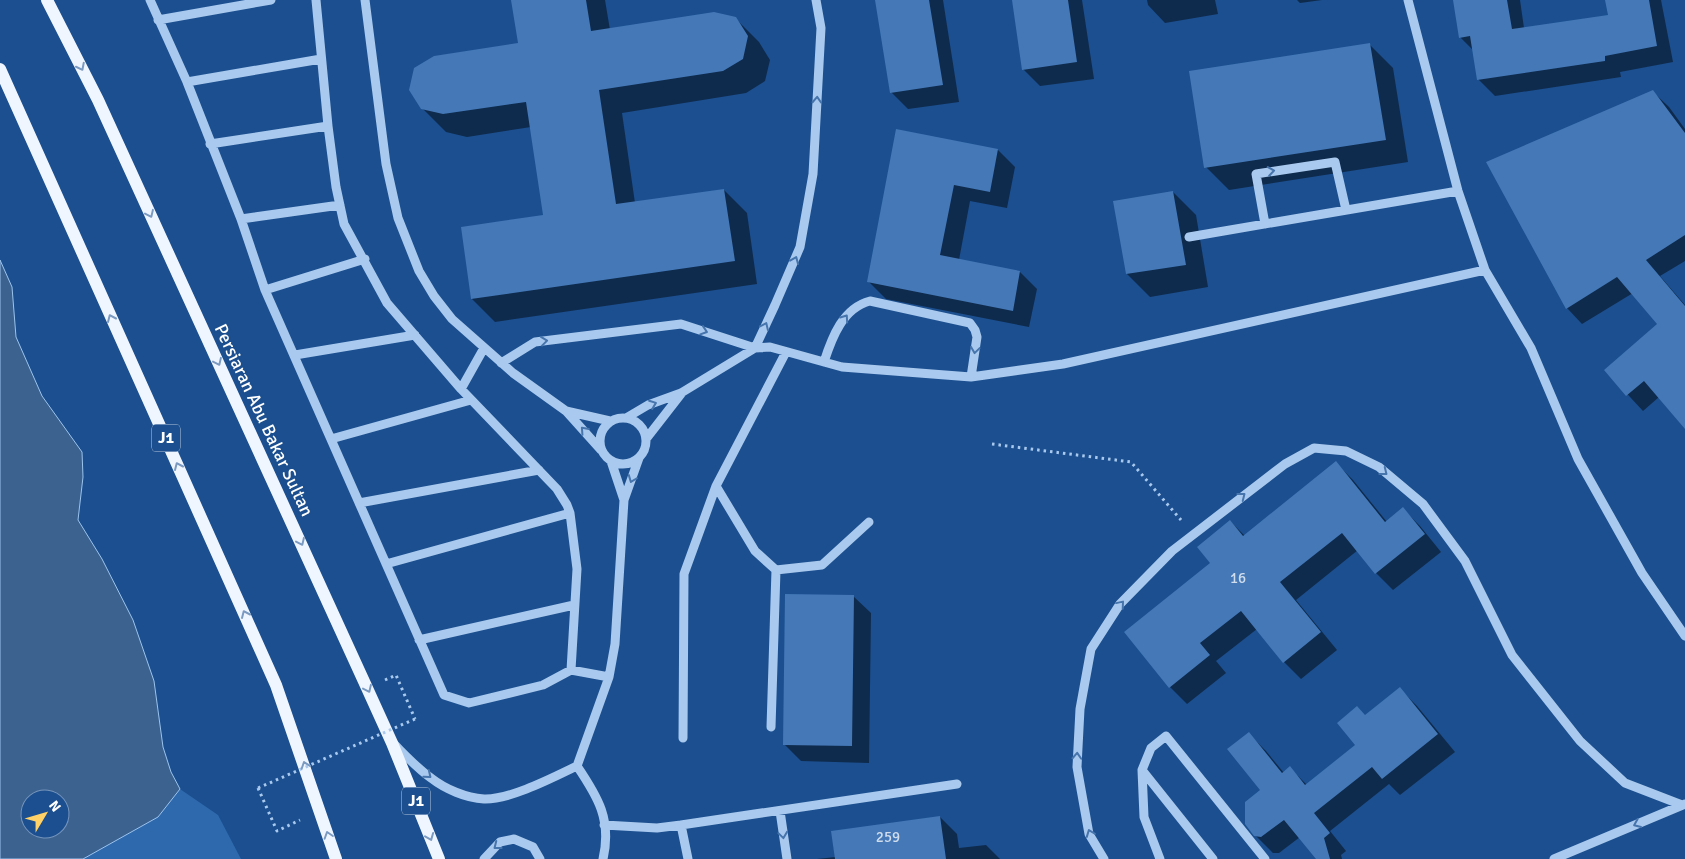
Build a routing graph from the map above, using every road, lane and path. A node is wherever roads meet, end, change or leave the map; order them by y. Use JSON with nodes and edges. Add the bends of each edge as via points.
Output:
{"nodes":[{"id":1,"x":47,"y":0,"type":"edge"},
{"id":2,"x":55,"y":0,"type":"edge"},
{"id":3,"x":150,"y":0,"type":"edge"},
{"id":4,"x":271,"y":0,"type":"edge"},
{"id":5,"x":316,"y":0,"type":"edge"},
{"id":6,"x":365,"y":0,"type":"edge"},
{"id":7,"x":816,"y":0,"type":"edge"},
{"id":8,"x":1408,"y":0,"type":"edge"},
{"id":9,"x":158,"y":20,"type":"junction"},
{"id":10,"x":59,"y":24,"type":"junction"},
{"id":11,"x":322,"y":59,"type":"junction"},
{"id":12,"x":0,"y":69,"type":"edge"},
{"id":13,"x":187,"y":82,"type":"junction"},
{"id":14,"x":328,"y":126,"type":"junction"},
{"id":15,"x":210,"y":144,"type":"junction"},
{"id":16,"x":1458,"y":191,"type":"junction"},
{"id":17,"x":340,"y":205,"type":"junction"},
{"id":18,"x":1346,"y":210,"type":"junction"},
{"id":19,"x":241,"y":219,"type":"junction"},
{"id":20,"x":1265,"y":224,"type":"junction"},
{"id":21,"x":1189,"y":237,"type":"dead end"},
{"id":22,"x":365,"y":259,"type":"junction"},
{"id":23,"x":1485,"y":270,"type":"junction"},
{"id":24,"x":266,"y":290,"type":"junction"},
{"id":25,"x":415,"y":335,"type":"junction"},
{"id":26,"x":484,"y":348,"type":"junction"},
{"id":27,"x":755,"y":348,"type":"junction"},
{"id":28,"x":786,"y":352,"type":"junction"},
{"id":29,"x":295,"y":355,"type":"junction"},
{"id":30,"x":824,"y":362,"type":"junction"},
{"id":31,"x":501,"y":363,"type":"junction"},
{"id":32,"x":971,"y":377,"type":"junction"},
{"id":33,"x":461,"y":389,"type":"junction"},
{"id":34,"x":681,"y":394,"type":"junction"},
{"id":35,"x":471,"y":400,"type":"junction"},
{"id":36,"x":566,"y":411,"type":"junction"},
{"id":37,"x":626,"y":418,"type":"junction"},
{"id":38,"x":610,"y":421,"type":"junction"},
{"id":39,"x":331,"y":439,"type":"junction"},
{"id":40,"x":646,"y":439,"type":"junction"},
{"id":41,"x":992,"y":444,"type":"dead end"},
{"id":42,"x":601,"y":450,"type":"junction"},
{"id":43,"x":639,"y":458,"type":"junction"},
{"id":44,"x":611,"y":461,"type":"junction"},
{"id":45,"x":540,"y":470,"type":"junction"},
{"id":46,"x":716,"y":486,"type":"junction"},
{"id":47,"x":624,"y":500,"type":"junction"},
{"id":48,"x":359,"y":503,"type":"junction"},
{"id":49,"x":570,"y":513,"type":"junction"},
{"id":50,"x":869,"y":522,"type":"dead end"},
{"id":51,"x":1193,"y":534,"type":"junction"},
{"id":52,"x":386,"y":564,"type":"junction"},
{"id":53,"x":776,"y":570,"type":"junction"},
{"id":54,"x":574,"y":605,"type":"junction"},
{"id":55,"x":1685,"y":636,"type":"edge"},
{"id":56,"x":419,"y":640,"type":"junction"},
{"id":57,"x":571,"y":670,"type":"junction"},
{"id":58,"x":396,"y":675,"type":"dead end"},
{"id":59,"x":609,"y":677,"type":"junction"},
{"id":60,"x":771,"y":727,"type":"dead end"},
{"id":61,"x":683,"y":738,"type":"dead end"},
{"id":62,"x":392,"y":743,"type":"junction"},
{"id":63,"x":577,"y":766,"type":"junction"},
{"id":64,"x":1142,"y":770,"type":"junction"},
{"id":65,"x":957,"y":784,"type":"dead end"},
{"id":66,"x":1683,"y":804,"type":"edge"},
{"id":67,"x":780,"y":811,"type":"junction"},
{"id":68,"x":681,"y":825,"type":"junction"},
{"id":69,"x":604,"y":826,"type":"junction"},
{"id":70,"x":277,"y":830,"type":"dead end"},
{"id":71,"x":336,"y":859,"type":"edge"},
{"id":72,"x":439,"y":859,"type":"edge"},
{"id":73,"x":484,"y":859,"type":"edge"},
{"id":74,"x":540,"y":859,"type":"edge"},
{"id":75,"x":603,"y":859,"type":"edge"},
{"id":76,"x":688,"y":859,"type":"edge"},
{"id":77,"x":787,"y":859,"type":"edge"},
{"id":78,"x":1104,"y":859,"type":"edge"},
{"id":79,"x":1160,"y":859,"type":"edge"},
{"id":80,"x":1212,"y":859,"type":"edge"},
{"id":81,"x":1265,"y":859,"type":"edge"},
{"id":82,"x":1554,"y":859,"type":"edge"}],
"edges":[{"from":1,"to":10,"type":"main road","name":"Persiaran Abu Bakar Sultan","number":"J1"},
{"from":2,"to":10,"type":"street"},
{"from":3,"to":9,"type":"street"},
{"from":4,"to":9,"type":"street"},
{"from":5,"to":11,"type":"street"},
{"from":6,"to":26,"type":"street","via":[[386,164],[398,218],[419,271],[434,296],[452,319]]},
{"from":27,"to":7,"type":"street","one_way":true,"via":[[800,247],[813,174],[821,28]]},
{"from":8,"to":16,"type":"street"},
{"from":9,"to":13,"type":"street"},
{"from":10,"to":62,"type":"main road","name":"Persiaran Abu Bakar Sultan","number":"J1","one_way":true,"via":[[98,100]]},
{"from":11,"to":13,"type":"street"},
{"from":11,"to":14,"type":"street"},
{"from":71,"to":12,"type":"main road","number":"J1","one_way":true,"via":[[276,685]]},
{"from":13,"to":15,"type":"street"},
{"from":14,"to":15,"type":"street"},
{"from":14,"to":17,"type":"street"},
{"from":15,"to":19,"type":"street"},
{"from":16,"to":18,"type":"street"},
{"from":16,"to":23,"type":"street"},
{"from":17,"to":19,"type":"street"},
{"from":17,"to":22,"type":"street","via":[[344,224]]},
{"from":18,"to":20,"type":"street"},
{"from":20,"to":18,"type":"street","one_way":true,"via":[[1256,174],[1335,162]]},
{"from":19,"to":24,"type":"street"},
{"from":20,"to":21,"type":"street"},
{"from":22,"to":24,"type":"street"},
{"from":22,"to":25,"type":"street","via":[[387,303]]},
{"from":23,"to":32,"type":"street","via":[[1063,364]]},
{"from":23,"to":55,"type":"street","via":[[1531,348],[1578,458],[1642,573]]},
{"from":24,"to":29,"type":"street"},
{"from":25,"to":29,"type":"street"},
{"from":25,"to":33,"type":"street"},
{"from":26,"to":31,"type":"street"},
{"from":26,"to":33,"type":"street"},
{"from":27,"to":28,"type":"street","via":[[770,347]]},
{"from":31,"to":27,"type":"street","one_way":true,"via":[[535,342],[680,324]]},
{"from":27,"to":34,"type":"street"},
{"from":28,"to":30,"type":"street"},
{"from":28,"to":46,"type":"street"},
{"from":29,"to":39,"type":"street"},
{"from":30,"to":32,"type":"street"},
{"from":30,"to":32,"type":"street","one_way":true,"via":[[844,318],[859,304],[870,301],[970,324],[977,337]]},
{"from":31,"to":36,"type":"street"},
{"from":33,"to":35,"type":"street"},
{"from":37,"to":34,"type":"street","one_way":true,"via":[[648,405]]},
{"from":34,"to":40,"type":"street"},
{"from":35,"to":39,"type":"street"},
{"from":35,"to":45,"type":"street"},
{"from":36,"to":38,"type":"street"},
{"from":42,"to":36,"type":"street","one_way":true},
{"from":37,"to":38,"type":"street"},
{"from":37,"to":40,"type":"street","via":[[640,424]]},
{"from":38,"to":42,"type":"street","via":[[600,434]]},
{"from":39,"to":48,"type":"street"},
{"from":40,"to":43,"type":"street"},
{"from":41,"to":51,"type":"path","via":[[1131,462]]},
{"from":42,"to":44,"type":"street"},
{"from":43,"to":44,"type":"street","via":[[625,464]]},
{"from":43,"to":47,"type":"street","one_way":true},
{"from":44,"to":47,"type":"street"},
{"from":45,"to":48,"type":"street"},
{"from":45,"to":49,"type":"street","via":[[557,488]]},
{"from":46,"to":53,"type":"street","via":[[756,551]]},
{"from":46,"to":61,"type":"street","via":[[684,574]]},
{"from":47,"to":59,"type":"street","via":[[615,644]]},
{"from":48,"to":52,"type":"street"},
{"from":49,"to":52,"type":"street"},
{"from":49,"to":54,"type":"street","via":[[577,569]]},
{"from":50,"to":53,"type":"street","via":[[822,565]]},
{"from":51,"to":66,"type":"street","one_way":true,"via":[[1284,464],[1314,448],[1346,451],[1379,467],[1423,504],[1465,562],[1512,654],[1580,741],[1625,783]]},
{"from":78,"to":51,"type":"street","one_way":true,"via":[[1089,834],[1077,767],[1080,709],[1091,649],[1120,604]]},
{"from":52,"to":56,"type":"street"},
{"from":53,"to":60,"type":"street"},
{"from":54,"to":56,"type":"street"},
{"from":54,"to":57,"type":"street"},
{"from":56,"to":57,"type":"street","via":[[444,694],[469,703],[543,685]]},
{"from":57,"to":59,"type":"street"},
{"from":58,"to":70,"type":"path","bridge":true,"via":[[415,719],[258,788]]},
{"from":59,"to":63,"type":"street"},
{"from":62,"to":63,"type":"street","one_way":true,"via":[[431,778],[457,793],[484,799],[544,782]]},
{"from":62,"to":72,"type":"main road","name":"Persiaran Abu Bakar Sultan","number":"J1","one_way":true},
{"from":63,"to":69,"type":"street","via":[[602,808]]},
{"from":64,"to":79,"type":"street","via":[[1144,817]]},
{"from":64,"to":80,"type":"street"},
{"from":64,"to":81,"type":"street","via":[[1151,748],[1166,736]]},
{"from":65,"to":67,"type":"street"},
{"from":66,"to":82,"type":"street","one_way":true},
{"from":67,"to":68,"type":"street"},
{"from":67,"to":77,"type":"street","one_way":true},
{"from":68,"to":69,"type":"street","via":[[657,828]]},
{"from":68,"to":76,"type":"street"},
{"from":69,"to":75,"type":"street"},
{"from":74,"to":73,"type":"street","one_way":true,"via":[[533,847],[514,839],[500,842]]}]}
